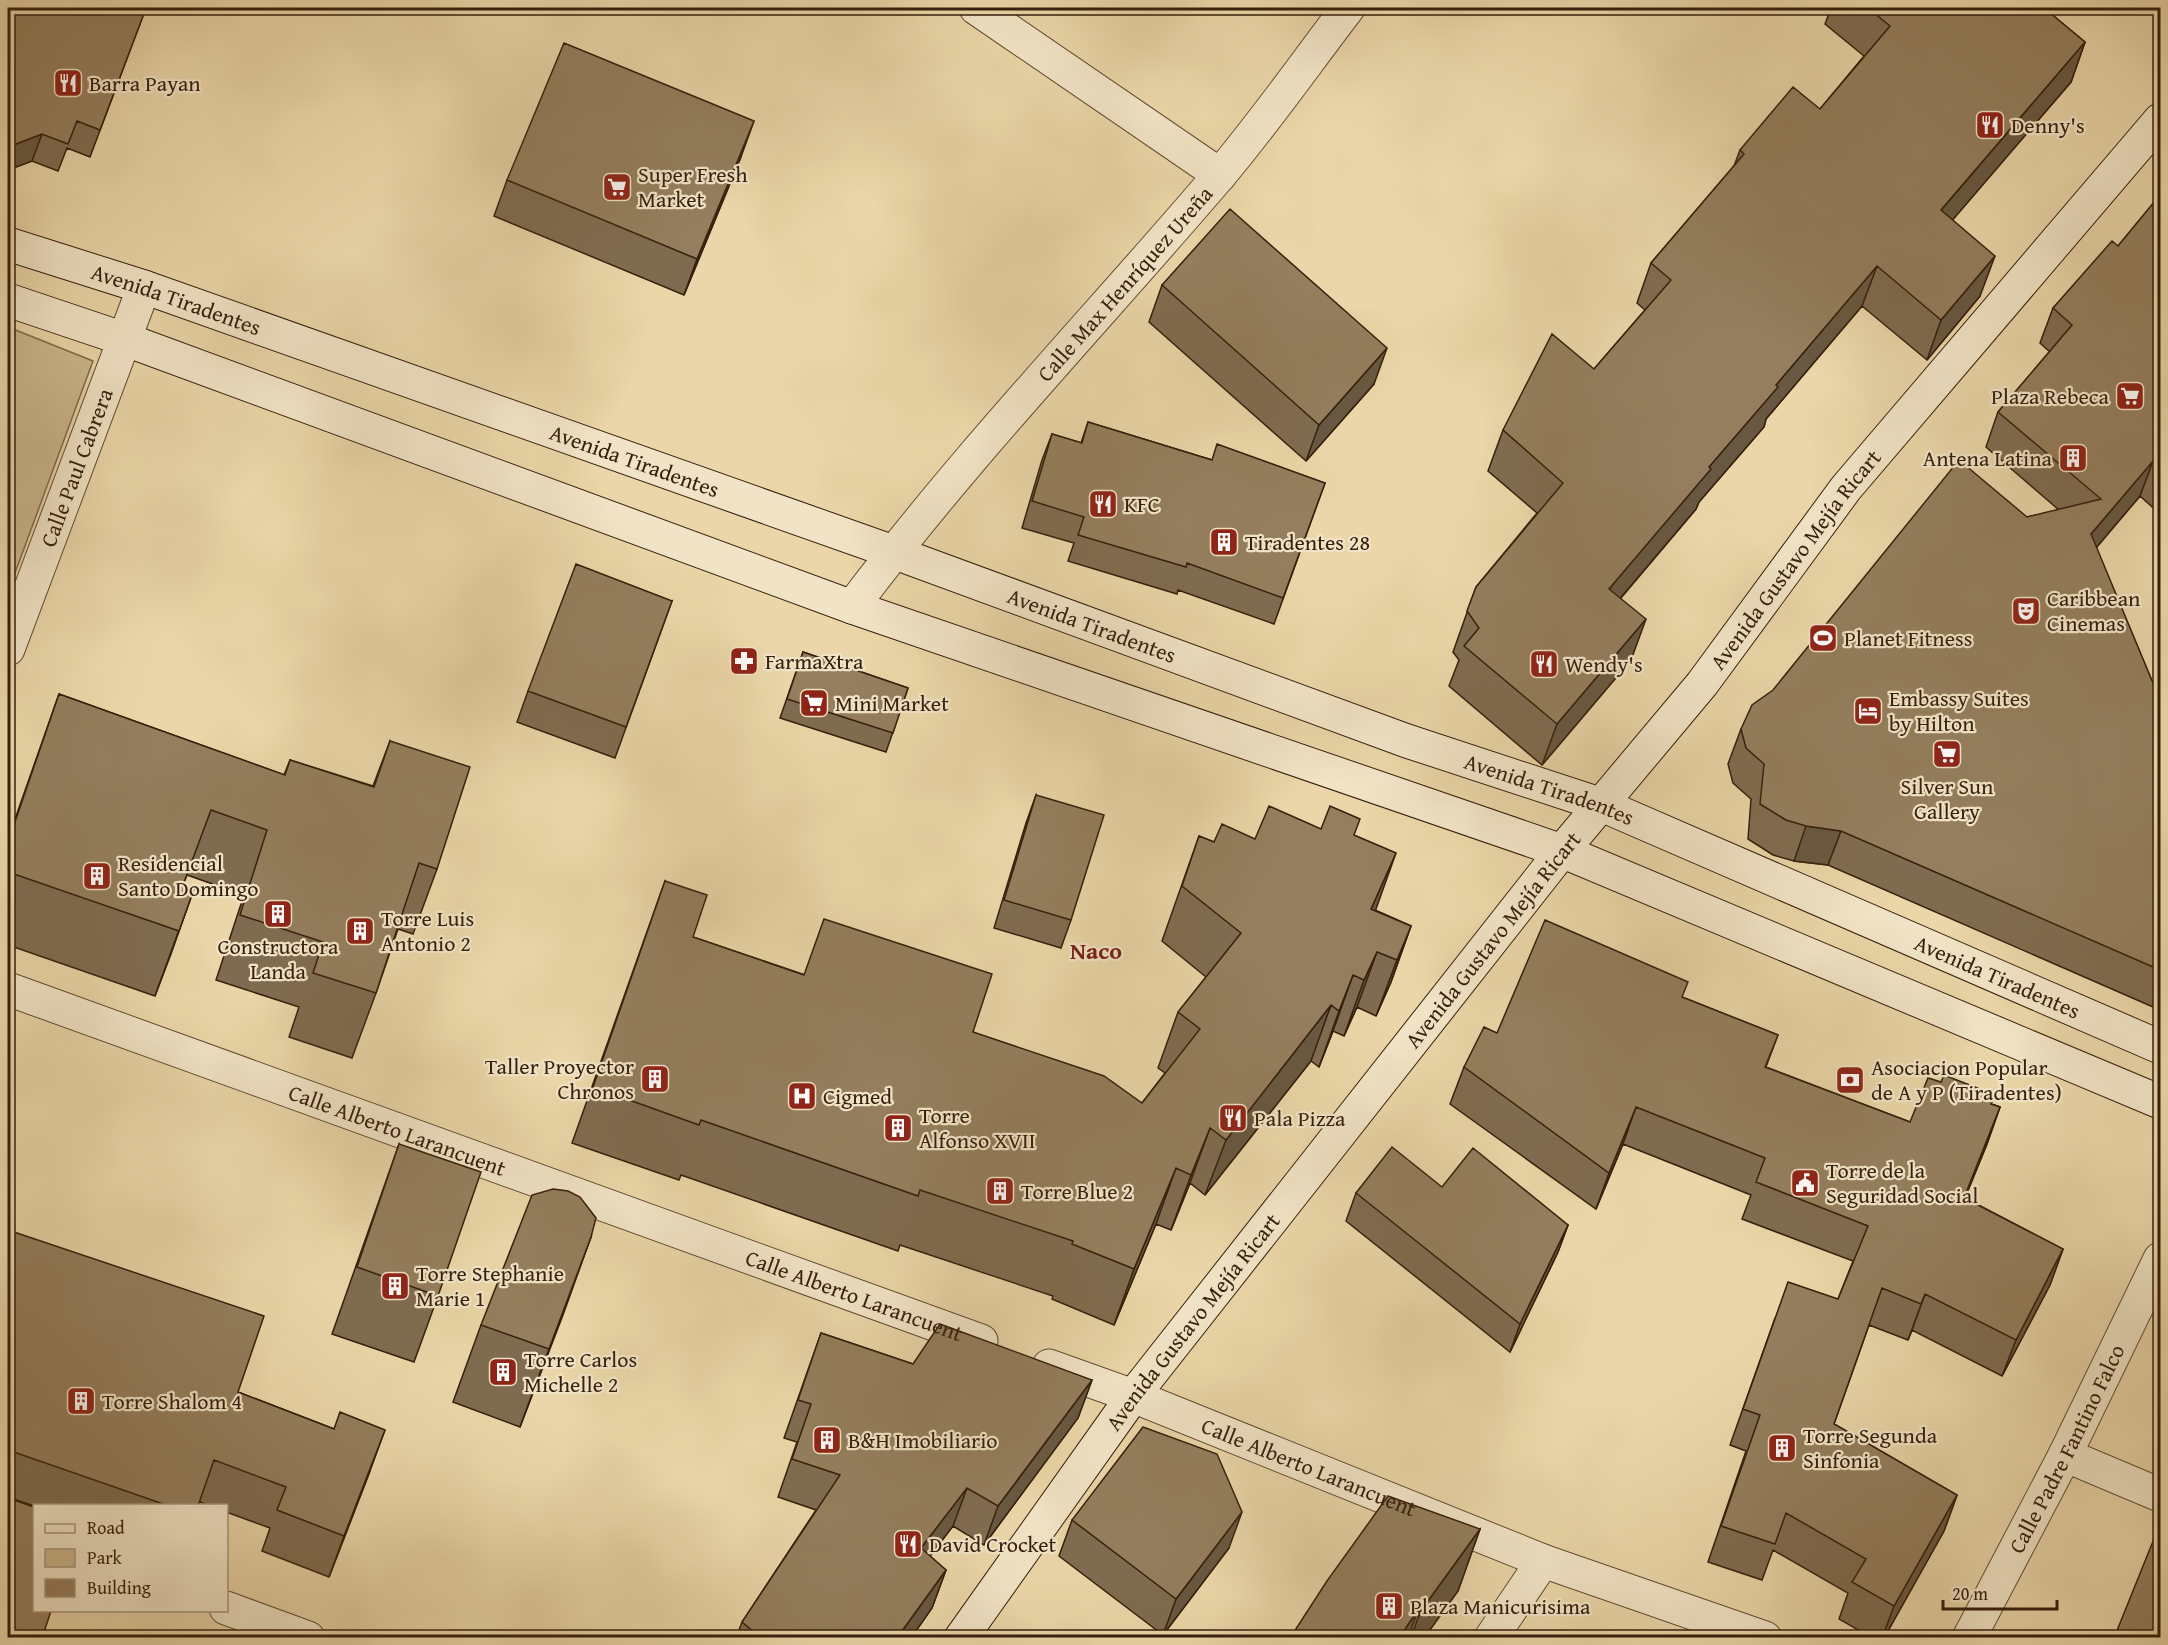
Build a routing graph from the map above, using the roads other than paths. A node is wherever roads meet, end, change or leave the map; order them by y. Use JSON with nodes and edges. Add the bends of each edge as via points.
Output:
{"nodes":[{"id":1,"x":976,"y":8,"type":"edge"},
{"id":2,"x":1348,"y":8,"type":"edge"},
{"id":3,"x":2160,"y":120,"type":"edge"},
{"id":4,"x":1220,"y":175,"type":"junction"},
{"id":5,"x":8,"y":244,"type":"edge"},
{"id":6,"x":144,"y":287,"type":"junction"},
{"id":7,"x":8,"y":300,"type":"edge"},
{"id":8,"x":124,"y":339,"type":"junction"},
{"id":9,"x":893,"y":552,"type":"junction"},
{"id":10,"x":852,"y":607,"type":"junction"},
{"id":11,"x":8,"y":649,"type":"edge"},
{"id":12,"x":1602,"y":805,"type":"junction"},
{"id":13,"x":1562,"y":851,"type":"junction"},
{"id":14,"x":8,"y":988,"type":"edge"},
{"id":15,"x":2160,"y":1047,"type":"edge"},
{"id":16,"x":2160,"y":1102,"type":"edge"},
{"id":17,"x":2160,"y":1259,"type":"edge"},
{"id":18,"x":1133,"y":1396,"type":"junction"},
{"id":19,"x":2065,"y":1455,"type":"junction"},
{"id":20,"x":2160,"y":1495,"type":"edge"},
{"id":21,"x":1543,"y":1561,"type":"junction"},
{"id":22,"x":228,"y":1609,"type":"edge"},
{"id":23,"x":308,"y":1638,"type":"edge"},
{"id":24,"x":961,"y":1638,"type":"edge"},
{"id":25,"x":1491,"y":1638,"type":"edge"},
{"id":26,"x":1766,"y":1638,"type":"edge"},
{"id":27,"x":1969,"y":1638,"type":"edge"}],
"edges":[{"from":1,"to":4,"type":"street"},
{"from":2,"to":4,"type":"street","name":"Calle Max Henríquez Ureña"},
{"from":3,"to":12,"type":"street","name":"Avenida Gustavo Mejía Ricart","via":[[1846,488],[1702,684]]},
{"from":4,"to":9,"type":"street","name":"Calle Max Henríquez Ureña"},
{"from":5,"to":6,"type":"street","name":"Avenida Tiradentes"},
{"from":6,"to":8,"type":"street","name":"Calle Paul Cabrera"},
{"from":6,"to":9,"type":"street","name":"Avenida Tiradentes"},
{"from":7,"to":8,"type":"street"},
{"from":8,"to":10,"type":"street"},
{"from":8,"to":11,"type":"street","name":"Calle Paul Cabrera"},
{"from":9,"to":10,"type":"street","name":"Calle Max Henríquez Ureña"},
{"from":9,"to":12,"type":"street","name":"Avenida Tiradentes","via":[[1407,741]]},
{"from":10,"to":13,"type":"street"},
{"from":12,"to":13,"type":"street","name":"Avenida Gustavo Mejía Ricart"},
{"from":12,"to":15,"type":"street","name":"Avenida Tiradentes"},
{"from":13,"to":16,"type":"street"},
{"from":13,"to":18,"type":"street","name":"Avenida Gustavo Mejía Ricart"},
{"from":14,"to":18,"type":"street","name":"Calle Alberto Larancuent"},
{"from":17,"to":19,"type":"street","name":"Calle Padre Fantino Falco"},
{"from":18,"to":21,"type":"street","name":"Calle Alberto Larancuent"},
{"from":18,"to":24,"type":"street","name":"Avenida Gustavo Mejía Ricart"},
{"from":19,"to":20,"type":"street"},
{"from":19,"to":27,"type":"street","name":"Calle Padre Fantino Falco"},
{"from":21,"to":25,"type":"street"},
{"from":21,"to":26,"type":"street","name":"Calle Alberto Larancuent"},
{"from":22,"to":23,"type":"street"}]}
